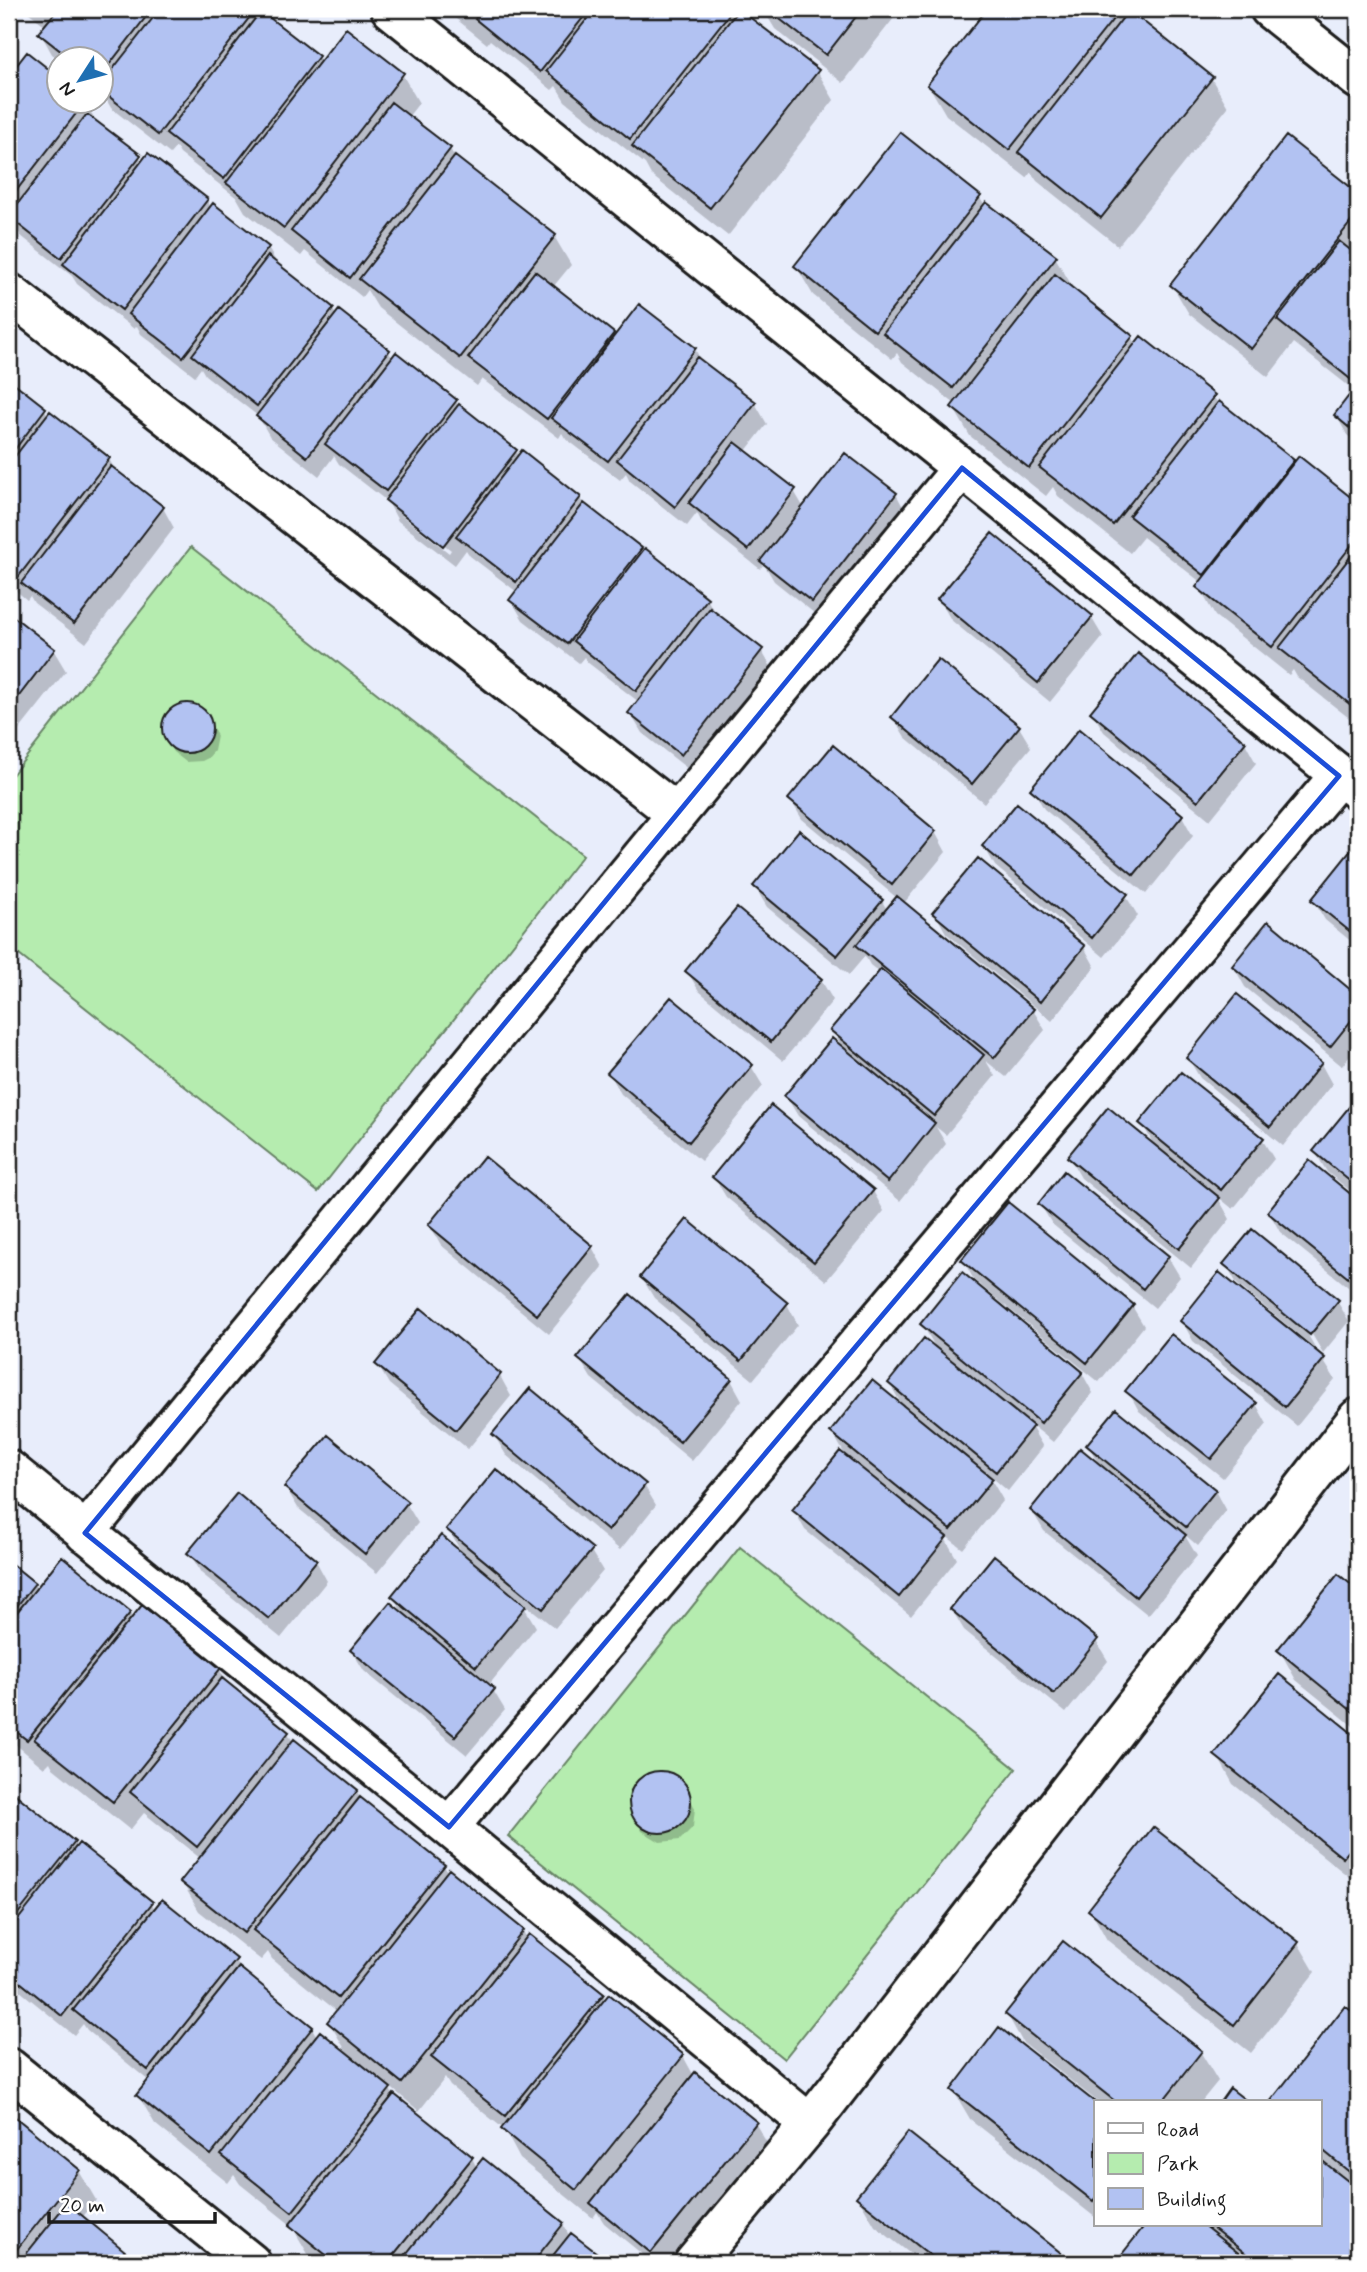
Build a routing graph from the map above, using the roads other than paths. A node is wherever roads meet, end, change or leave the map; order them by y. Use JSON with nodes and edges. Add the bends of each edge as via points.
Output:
{"nodes":[{"id":1,"x":391,"y":9,"type":"edge"},
{"id":2,"x":1270,"y":9,"type":"edge"},
{"id":3,"x":1358,"y":79,"type":"edge"},
{"id":4,"x":9,"y":293,"type":"edge"},
{"id":5,"x":962,"y":468,"type":"junction"},
{"id":6,"x":1349,"y":783,"type":"edge"},
{"id":7,"x":677,"y":814,"type":"junction"},
{"id":8,"x":1358,"y":1418,"type":"edge"},
{"id":9,"x":9,"y":1470,"type":"edge"},
{"id":10,"x":85,"y":1532,"type":"junction"},
{"id":11,"x":449,"y":1827,"type":"junction"},
{"id":12,"x":9,"y":2068,"type":"edge"},
{"id":13,"x":810,"y":2124,"type":"junction"},
{"id":14,"x":251,"y":2263,"type":"edge"},
{"id":15,"x":694,"y":2263,"type":"edge"}],
"edges":[{"from":1,"to":5,"type":"street"},
{"from":2,"to":3,"type":"street"},
{"from":4,"to":7,"type":"street"},
{"from":5,"to":6,"type":"street"},
{"from":5,"to":7,"type":"street"},
{"from":6,"to":11,"type":"street"},
{"from":7,"to":10,"type":"street"},
{"from":8,"to":13,"type":"street"},
{"from":9,"to":10,"type":"street"},
{"from":10,"to":11,"type":"street"},
{"from":11,"to":13,"type":"street"},
{"from":12,"to":14,"type":"street"},
{"from":13,"to":15,"type":"street"}]}
